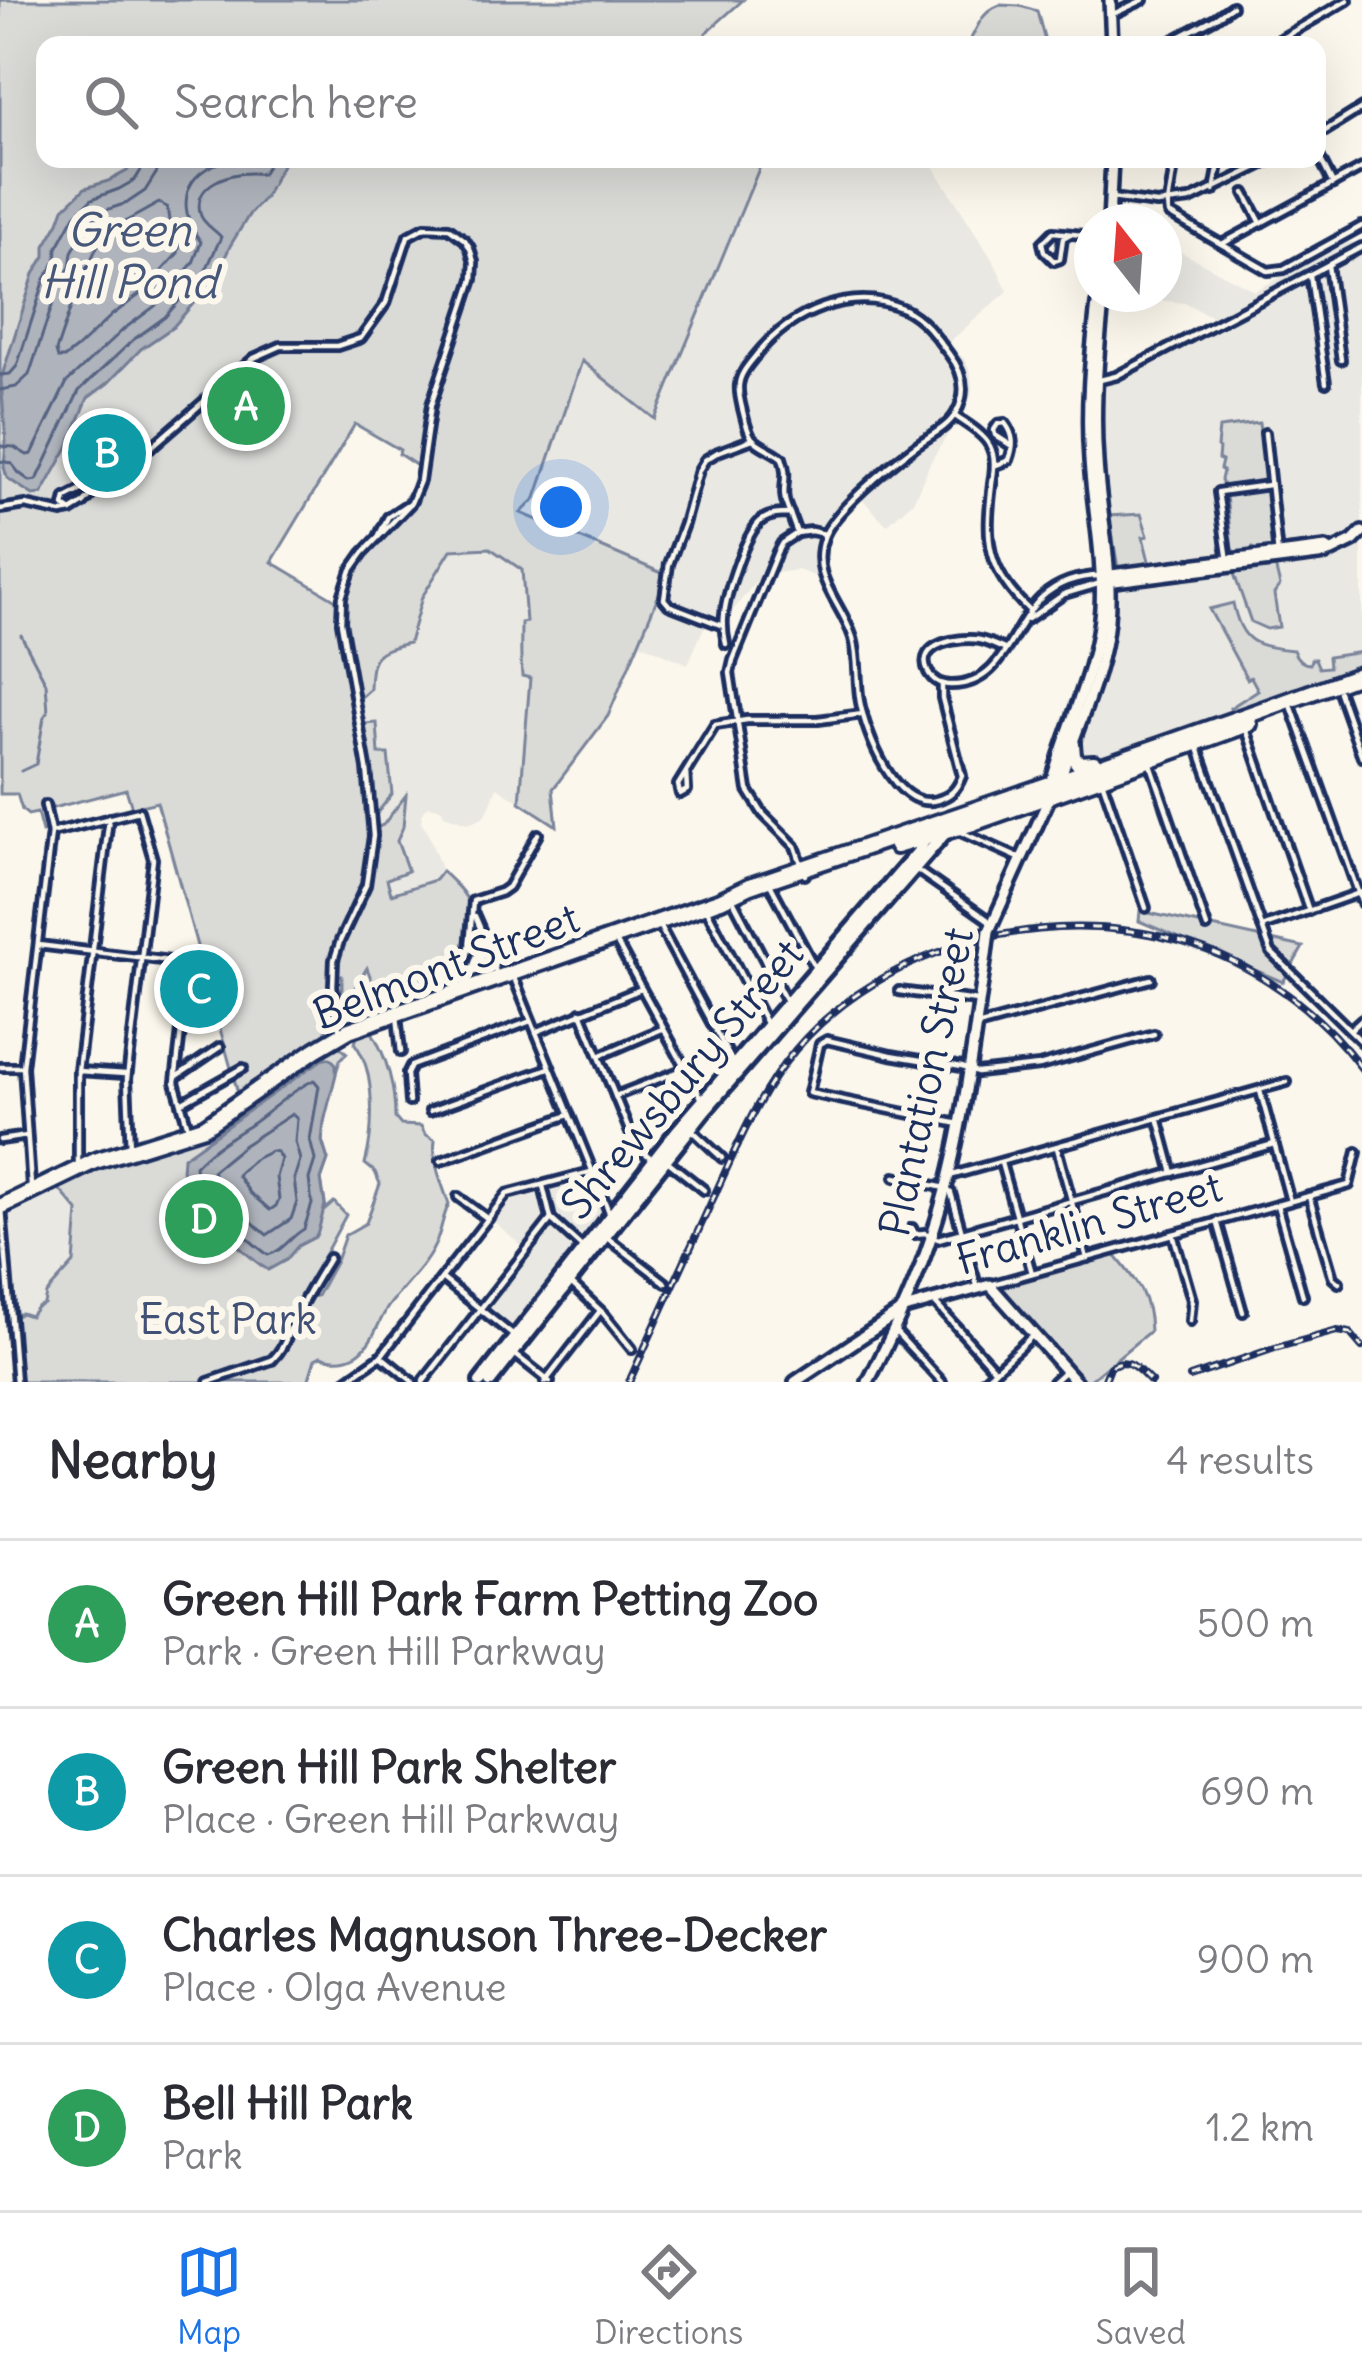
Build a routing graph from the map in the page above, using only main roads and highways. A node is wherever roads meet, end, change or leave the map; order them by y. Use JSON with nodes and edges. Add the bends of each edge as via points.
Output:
{"nodes":[{"id":1,"x":1110,"y":0,"type":"edge"},
{"id":2,"x":1112,"y":36,"type":"edge"},
{"id":3,"x":1112,"y":168,"type":"edge"},
{"id":4,"x":1110,"y":204,"type":"edge"},
{"id":5,"x":1102,"y":312,"type":"edge"},
{"id":6,"x":1362,"y":532,"type":"edge"},
{"id":7,"x":1105,"y":579,"type":"junction"},
{"id":8,"x":1362,"y":674,"type":"edge"},
{"id":9,"x":1362,"y":684,"type":"edge"},
{"id":10,"x":1168,"y":742,"type":"junction"},
{"id":11,"x":1072,"y":744,"type":"junction"},
{"id":12,"x":1054,"y":786,"type":"junction"},
{"id":13,"x":925,"y":839,"type":"junction"},
{"id":14,"x":899,"y":844,"type":"junction"},
{"id":15,"x":911,"y":862,"type":"junction"},
{"id":16,"x":804,"y":872,"type":"junction"},
{"id":17,"x":731,"y":896,"type":"junction"},
{"id":18,"x":818,"y":972,"type":"junction"},
{"id":19,"x":660,"y":1162,"type":"junction"},
{"id":20,"x":1,"y":1206,"type":"edge"},
{"id":21,"x":613,"y":1219,"type":"junction"},
{"id":22,"x":566,"y":1278,"type":"junction"},
{"id":23,"x":904,"y":1309,"type":"junction"},
{"id":24,"x":878,"y":1327,"type":"junction"},
{"id":25,"x":893,"y":1332,"type":"junction"},
{"id":26,"x":510,"y":1351,"type":"junction"},
{"id":27,"x":873,"y":1380,"type":"edge"},
{"id":28,"x":480,"y":1382,"type":"edge"},
{"id":29,"x":490,"y":1382,"type":"edge"},
{"id":30,"x":795,"y":1382,"type":"edge"},
{"id":31,"x":1076,"y":1382,"type":"edge"}],
"edges":[{"from":1,"to":2,"type":"main road"},
{"from":3,"to":4,"type":"main road"},
{"from":5,"to":7,"type":"main road","name":"Plantation Street","via":[[1094,381]]},
{"from":6,"to":7,"type":"main road","via":[[1326,554]]},
{"from":7,"to":11,"type":"main road","name":"Plantation Street","via":[[1104,644]]},
{"from":7,"to":12,"type":"main road","name":"Plantation Street","via":[[1093,662]]},
{"from":8,"to":10,"type":"highway","name":"Belmont Street"},
{"from":9,"to":12,"type":"highway","name":"Belmont Street","via":[[1101,778]]},
{"from":10,"to":11,"type":"highway","via":[[1083,765]]},
{"from":10,"to":12,"type":"highway","name":"Belmont Street"},
{"from":11,"to":12,"type":"main road","name":"Plantation Street"},
{"from":12,"to":13,"type":"highway","name":"Belmont Street"},
{"from":12,"to":23,"type":"main road","name":"Plantation Street","bridge":true,"via":[[990,928],[946,1182]]},
{"from":13,"to":14,"type":"highway","name":"Belmont Street"},
{"from":13,"to":15,"type":"main road","name":"Shrewsbury Street"},
{"from":13,"to":16,"type":"highway","name":"Belmont Street"},
{"from":14,"to":15,"type":"highway","via":[[908,846]]},
{"from":14,"to":16,"type":"highway","name":"Belmont Street"},
{"from":15,"to":18,"type":"main road","name":"Shrewsbury Street"},
{"from":16,"to":17,"type":"highway","name":"Belmont Street"},
{"from":16,"to":17,"type":"highway","name":"Belmont Street"},
{"from":17,"to":20,"type":"highway","name":"Belmont Street","via":[[340,1034],[218,1118]]},
{"from":18,"to":19,"type":"main road","name":"Shrewsbury Street"},
{"from":18,"to":19,"type":"main road","name":"Shrewsbury Street"},
{"from":19,"to":21,"type":"main road","name":"Shrewsbury Street"},
{"from":21,"to":22,"type":"main road","name":"Shrewsbury Street"},
{"from":21,"to":22,"type":"main road","name":"Shrewsbury Street"},
{"from":22,"to":26,"type":"main road","name":"Shrewsbury Street"},
{"from":22,"to":26,"type":"main road","name":"Shrewsbury Street"},
{"from":23,"to":24,"type":"main road","name":"Franklin Street"},
{"from":23,"to":25,"type":"main road","name":"Plantation Street"},
{"from":23,"to":31,"type":"main road","name":"Franklin Street","via":[[984,1287]]},
{"from":24,"to":25,"type":"main road"},
{"from":24,"to":30,"type":"main road","name":"Franklin Street"},
{"from":25,"to":27,"type":"main road","name":"Plantation Street"},
{"from":26,"to":28,"type":"main road","name":"Shrewsbury Street"},
{"from":26,"to":29,"type":"main road","name":"Shrewsbury Street"}]}
